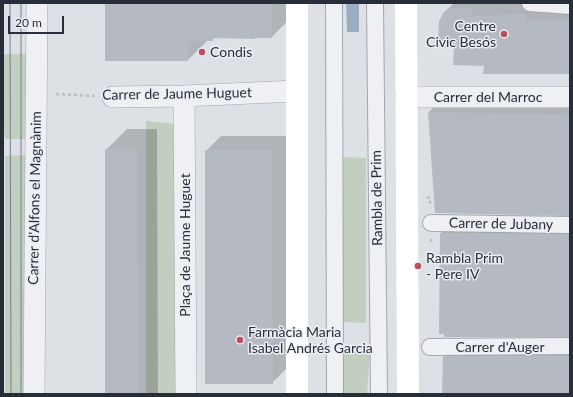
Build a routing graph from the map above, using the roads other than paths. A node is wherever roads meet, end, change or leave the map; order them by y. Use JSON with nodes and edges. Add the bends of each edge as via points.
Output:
{"nodes":[{"id":1,"x":37,"y":3,"type":"edge"},
{"id":2,"x":297,"y":3,"type":"edge"},
{"id":3,"x":334,"y":3,"type":"edge"},
{"id":4,"x":375,"y":3,"type":"edge"},
{"id":5,"x":406,"y":3,"type":"edge"},
{"id":6,"x":530,"y":3,"type":"edge"},
{"id":7,"x":570,"y":6,"type":"edge"},
{"id":8,"x":297,"y":91,"type":"junction"},
{"id":9,"x":184,"y":96,"type":"junction"},
{"id":10,"x":114,"y":97,"type":"road end"},
{"id":11,"x":406,"y":97,"type":"junction"},
{"id":12,"x":570,"y":97,"type":"edge"},
{"id":13,"x":431,"y":223,"type":"dead end"},
{"id":14,"x":570,"y":225,"type":"edge"},
{"id":15,"x":570,"y":346,"type":"edge"},
{"id":16,"x":430,"y":347,"type":"dead end"},
{"id":17,"x":34,"y":394,"type":"edge"},
{"id":18,"x":186,"y":394,"type":"edge"},
{"id":19,"x":297,"y":394,"type":"edge"},
{"id":20,"x":335,"y":394,"type":"edge"},
{"id":21,"x":379,"y":394,"type":"edge"},
{"id":22,"x":408,"y":394,"type":"edge"}],
"edges":[{"from":1,"to":17,"type":"street","name":"Carrer d'Alfons el Magnànim"},
{"from":2,"to":8,"type":"main road"},
{"from":3,"to":20,"type":"street"},
{"from":4,"to":21,"type":"street","name":"Rambla de Prim"},
{"from":5,"to":11,"type":"main road","name":"Rambla de Prim"},
{"from":6,"to":7,"type":"street"},
{"from":8,"to":9,"type":"street","name":"Carrer de Jaume Huguet"},
{"from":8,"to":19,"type":"main road"},
{"from":9,"to":10,"type":"street","name":"Carrer de Jaume Huguet"},
{"from":9,"to":18,"type":"street","name":"Plaça de Jaume Huguet"},
{"from":11,"to":12,"type":"street","name":"Carrer del Marroc"},
{"from":11,"to":22,"type":"main road","name":"Rambla de Prim"},
{"from":13,"to":14,"type":"street","name":"Carrer de Jubany"},
{"from":15,"to":16,"type":"street","name":"Carrer d'Auger"}]}
